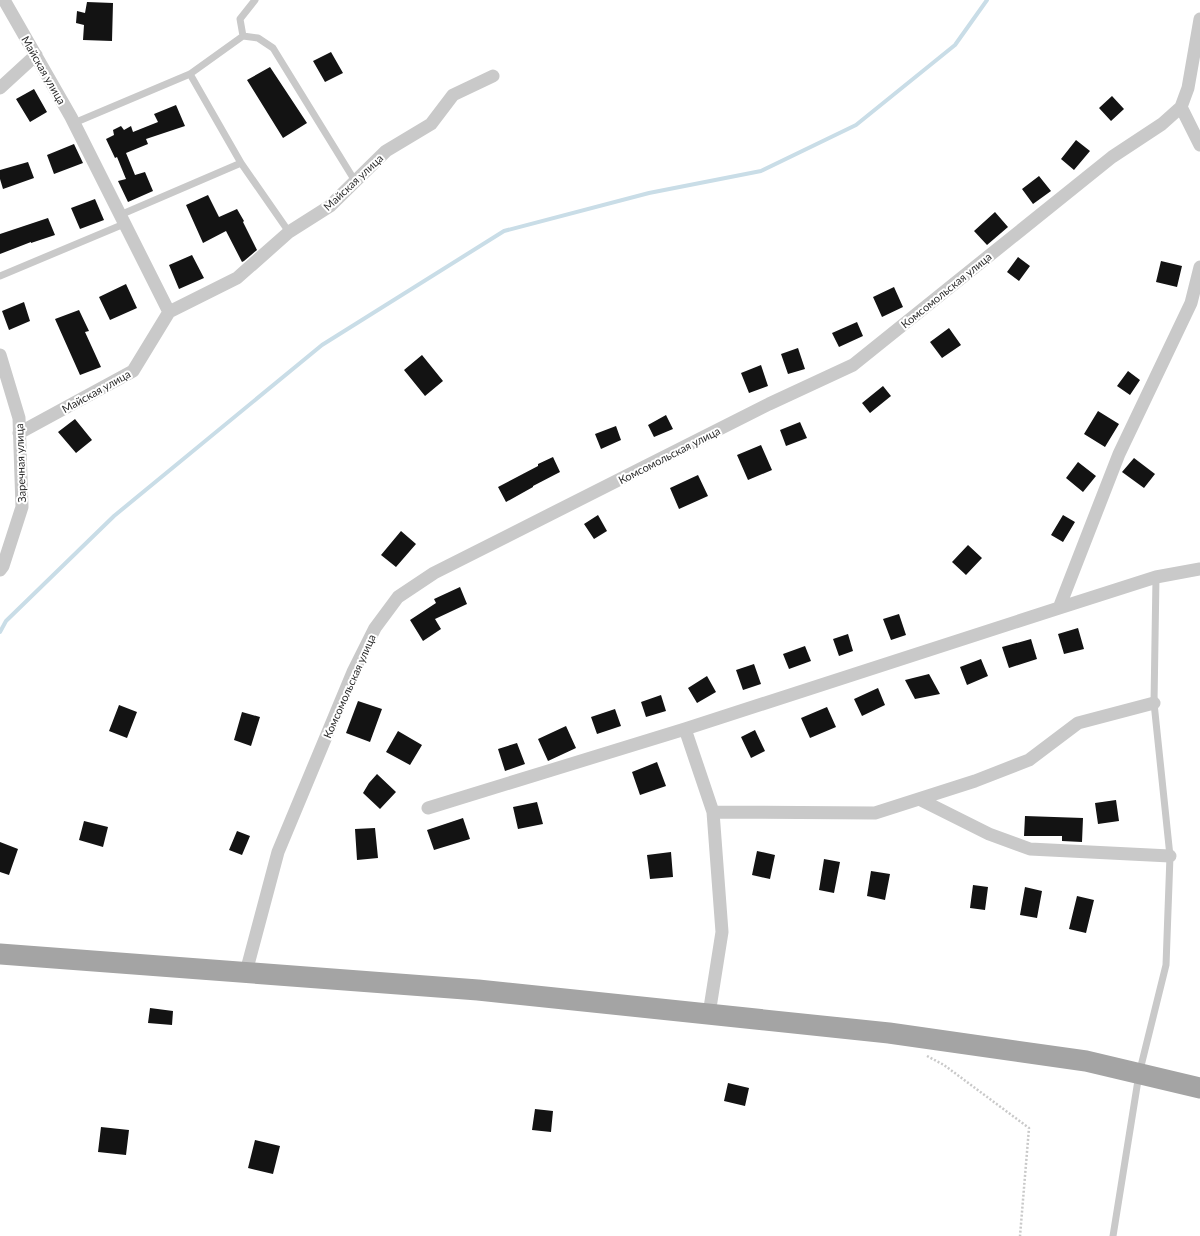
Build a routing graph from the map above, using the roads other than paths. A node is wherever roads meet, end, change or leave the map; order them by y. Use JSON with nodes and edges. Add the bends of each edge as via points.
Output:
{"nodes":[{"id":1,"x":4,"y":0,"type":"edge"},
{"id":2,"x":255,"y":0,"type":"edge"},
{"id":3,"x":1200,"y":19,"type":"edge"},
{"id":4,"x":243,"y":36,"type":"junction"},
{"id":5,"x":36,"y":55,"type":"junction"},
{"id":6,"x":190,"y":74,"type":"junction"},
{"id":7,"x":493,"y":76,"type":"dead end"},
{"id":8,"x":0,"y":88,"type":"edge"},
{"id":9,"x":1181,"y":107,"type":"junction"},
{"id":10,"x":74,"y":123,"type":"junction"},
{"id":11,"x":1200,"y":145,"type":"edge"},
{"id":12,"x":241,"y":163,"type":"junction"},
{"id":13,"x":355,"y":181,"type":"junction"},
{"id":14,"x":122,"y":219,"type":"junction"},
{"id":15,"x":289,"y":232,"type":"junction"},
{"id":16,"x":1200,"y":267,"type":"edge"},
{"id":17,"x":0,"y":276,"type":"edge"},
{"id":18,"x":169,"y":312,"type":"junction"},
{"id":19,"x":0,"y":355,"type":"edge"},
{"id":20,"x":19,"y":433,"type":"junction"},
{"id":21,"x":1200,"y":569,"type":"edge"},
{"id":22,"x":0,"y":570,"type":"edge"},
{"id":23,"x":1156,"y":577,"type":"junction"},
{"id":24,"x":1059,"y":608,"type":"junction"},
{"id":25,"x":1154,"y":703,"type":"junction"},
{"id":26,"x":686,"y":729,"type":"junction"},
{"id":27,"x":919,"y":799,"type":"junction"},
{"id":28,"x":428,"y":808,"type":"dead end"},
{"id":29,"x":713,"y":812,"type":"junction"},
{"id":30,"x":1170,"y":856,"type":"junction"},
{"id":31,"x":0,"y":954,"type":"edge"},
{"id":32,"x":246,"y":972,"type":"junction"},
{"id":33,"x":708,"y":1014,"type":"junction"},
{"id":34,"x":1139,"y":1074,"type":"junction"},
{"id":35,"x":1200,"y":1088,"type":"edge"},
{"id":36,"x":1112,"y":1236,"type":"edge"}],
"edges":[{"from":1,"to":5,"type":"street","name":"Майская улица"},
{"from":2,"to":4,"type":"lane","via":[[240,19]]},
{"from":3,"to":9,"type":"street","name":"Комсомольская улица","via":[[1188,88]]},
{"from":4,"to":6,"type":"lane"},
{"from":4,"to":13,"type":"lane","via":[[258,38],[273,48]]},
{"from":5,"to":8,"type":"street"},
{"from":5,"to":10,"type":"street","name":"Майская улица"},
{"from":6,"to":10,"type":"lane"},
{"from":6,"to":12,"type":"lane"},
{"from":7,"to":13,"type":"street","name":"Майская улица","via":[[453,96],[431,124],[386,151]]},
{"from":9,"to":11,"type":"street"},
{"from":9,"to":32,"type":"street","name":"Комсомольская улица","via":[[1162,124],[1112,157],[853,365],[434,573],[398,597],[375,628],[353,672],[278,852]]},
{"from":10,"to":14,"type":"street","name":"Майская улица"},
{"from":12,"to":14,"type":"lane"},
{"from":12,"to":15,"type":"lane"},
{"from":13,"to":15,"type":"street","name":"Майская улица","via":[[330,206]]},
{"from":14,"to":17,"type":"lane"},
{"from":14,"to":18,"type":"street","name":"Майская улица"},
{"from":15,"to":18,"type":"street","name":"Майская улица","via":[[237,278]]},
{"from":16,"to":24,"type":"street","via":[[1191,303],[1119,454]]},
{"from":18,"to":20,"type":"street","name":"Майская улица","via":[[133,371]]},
{"from":19,"to":20,"type":"street","name":"Заречная улица","via":[[19,418]]},
{"from":20,"to":22,"type":"street","name":"Заречная улица","via":[[22,507]]},
{"from":21,"to":23,"type":"street"},
{"from":23,"to":24,"type":"street"},
{"from":23,"to":25,"type":"lane"},
{"from":24,"to":26,"type":"street"},
{"from":25,"to":27,"type":"street","via":[[1078,723],[1030,760]]},
{"from":25,"to":30,"type":"lane"},
{"from":26,"to":28,"type":"street"},
{"from":26,"to":29,"type":"street"},
{"from":27,"to":29,"type":"street","via":[[875,813]]},
{"from":27,"to":30,"type":"street","via":[[989,834],[1030,849]]},
{"from":29,"to":33,"type":"street","via":[[722,932]]},
{"from":30,"to":34,"type":"lane","via":[[1166,965]]},
{"from":31,"to":32,"type":"main road"},
{"from":32,"to":33,"type":"main road","via":[[478,990]]},
{"from":33,"to":34,"type":"main road","via":[[889,1033],[1086,1061]]},
{"from":34,"to":35,"type":"main road"},
{"from":34,"to":36,"type":"lane"}]}
